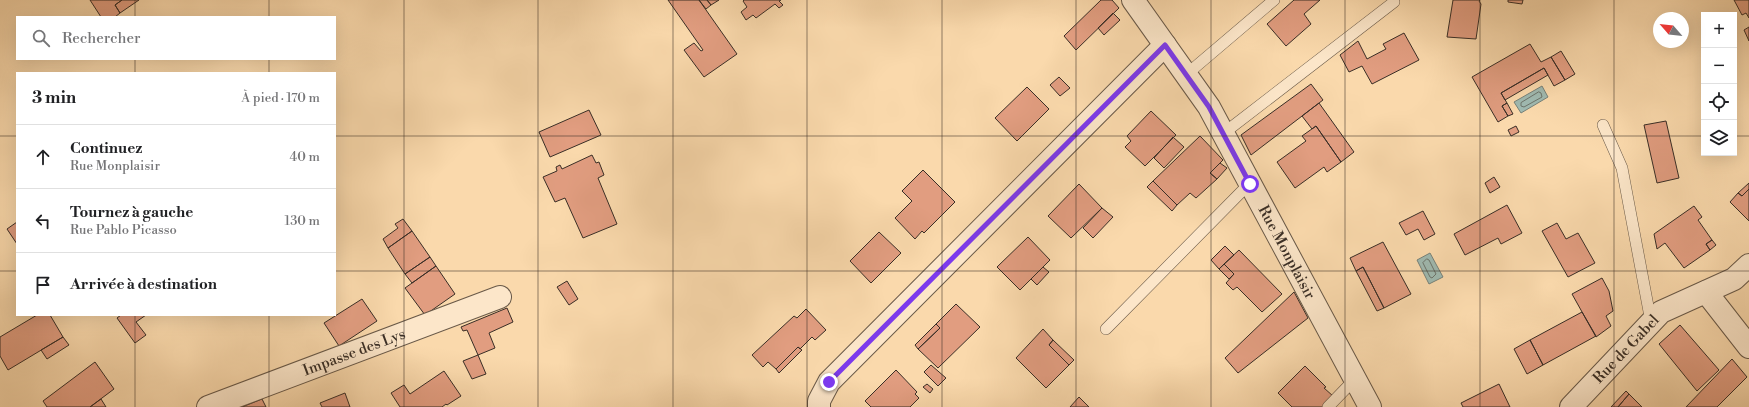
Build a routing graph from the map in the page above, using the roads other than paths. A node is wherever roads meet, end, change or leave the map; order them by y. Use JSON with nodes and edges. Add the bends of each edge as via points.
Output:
{"nodes":[{"id":1,"x":1133,"y":0,"type":"edge"},
{"id":2,"x":1274,"y":0,"type":"edge"},
{"id":3,"x":1394,"y":2,"type":"dead end"},
{"id":4,"x":1165,"y":45,"type":"junction"},
{"id":5,"x":1187,"y":74,"type":"junction"},
{"id":6,"x":1603,"y":125,"type":"dead end"},
{"id":7,"x":1224,"y":133,"type":"junction"},
{"id":8,"x":1250,"y":184,"type":"junction"},
{"id":9,"x":1749,"y":265,"type":"edge"},
{"id":10,"x":1706,"y":292,"type":"junction"},
{"id":11,"x":500,"y":297,"type":"dead end"},
{"id":12,"x":1651,"y":322,"type":"junction"},
{"id":13,"x":1106,"y":329,"type":"dead end"},
{"id":14,"x":1749,"y":347,"type":"edge"},
{"id":15,"x":1355,"y":379,"type":"junction"},
{"id":16,"x":208,"y":407,"type":"edge"},
{"id":17,"x":819,"y":407,"type":"edge"},
{"id":18,"x":1328,"y":407,"type":"edge"},
{"id":19,"x":1370,"y":407,"type":"edge"},
{"id":20,"x":1571,"y":407,"type":"edge"}],
"edges":[{"from":1,"to":4,"type":"street","name":"Rue Monplaisir"},
{"from":2,"to":5,"type":"lane"},
{"from":3,"to":7,"type":"lane"},
{"from":4,"to":5,"type":"street","name":"Rue Monplaisir"},
{"from":4,"to":17,"type":"street","via":[[829,382],[819,401]]},
{"from":5,"to":7,"type":"street","name":"Rue Monplaisir"},
{"from":6,"to":12,"type":"lane","via":[[1622,168]]},
{"from":7,"to":8,"type":"street","name":"Rue Monplaisir"},
{"from":8,"to":13,"type":"lane"},
{"from":8,"to":15,"type":"street","name":"Rue Monplaisir"},
{"from":9,"to":10,"type":"street","name":"Rue de Gabel","via":[[1734,279]]},
{"from":10,"to":12,"type":"street","name":"Rue de Gabel","via":[[1661,312]]},
{"from":10,"to":14,"type":"street"},
{"from":11,"to":16,"type":"street","name":"Impasse des Lys"},
{"from":12,"to":20,"type":"street","name":"Rue de Gabel"},
{"from":15,"to":18,"type":"lane"},
{"from":15,"to":19,"type":"street","name":"Rue Monplaisir"}]}
